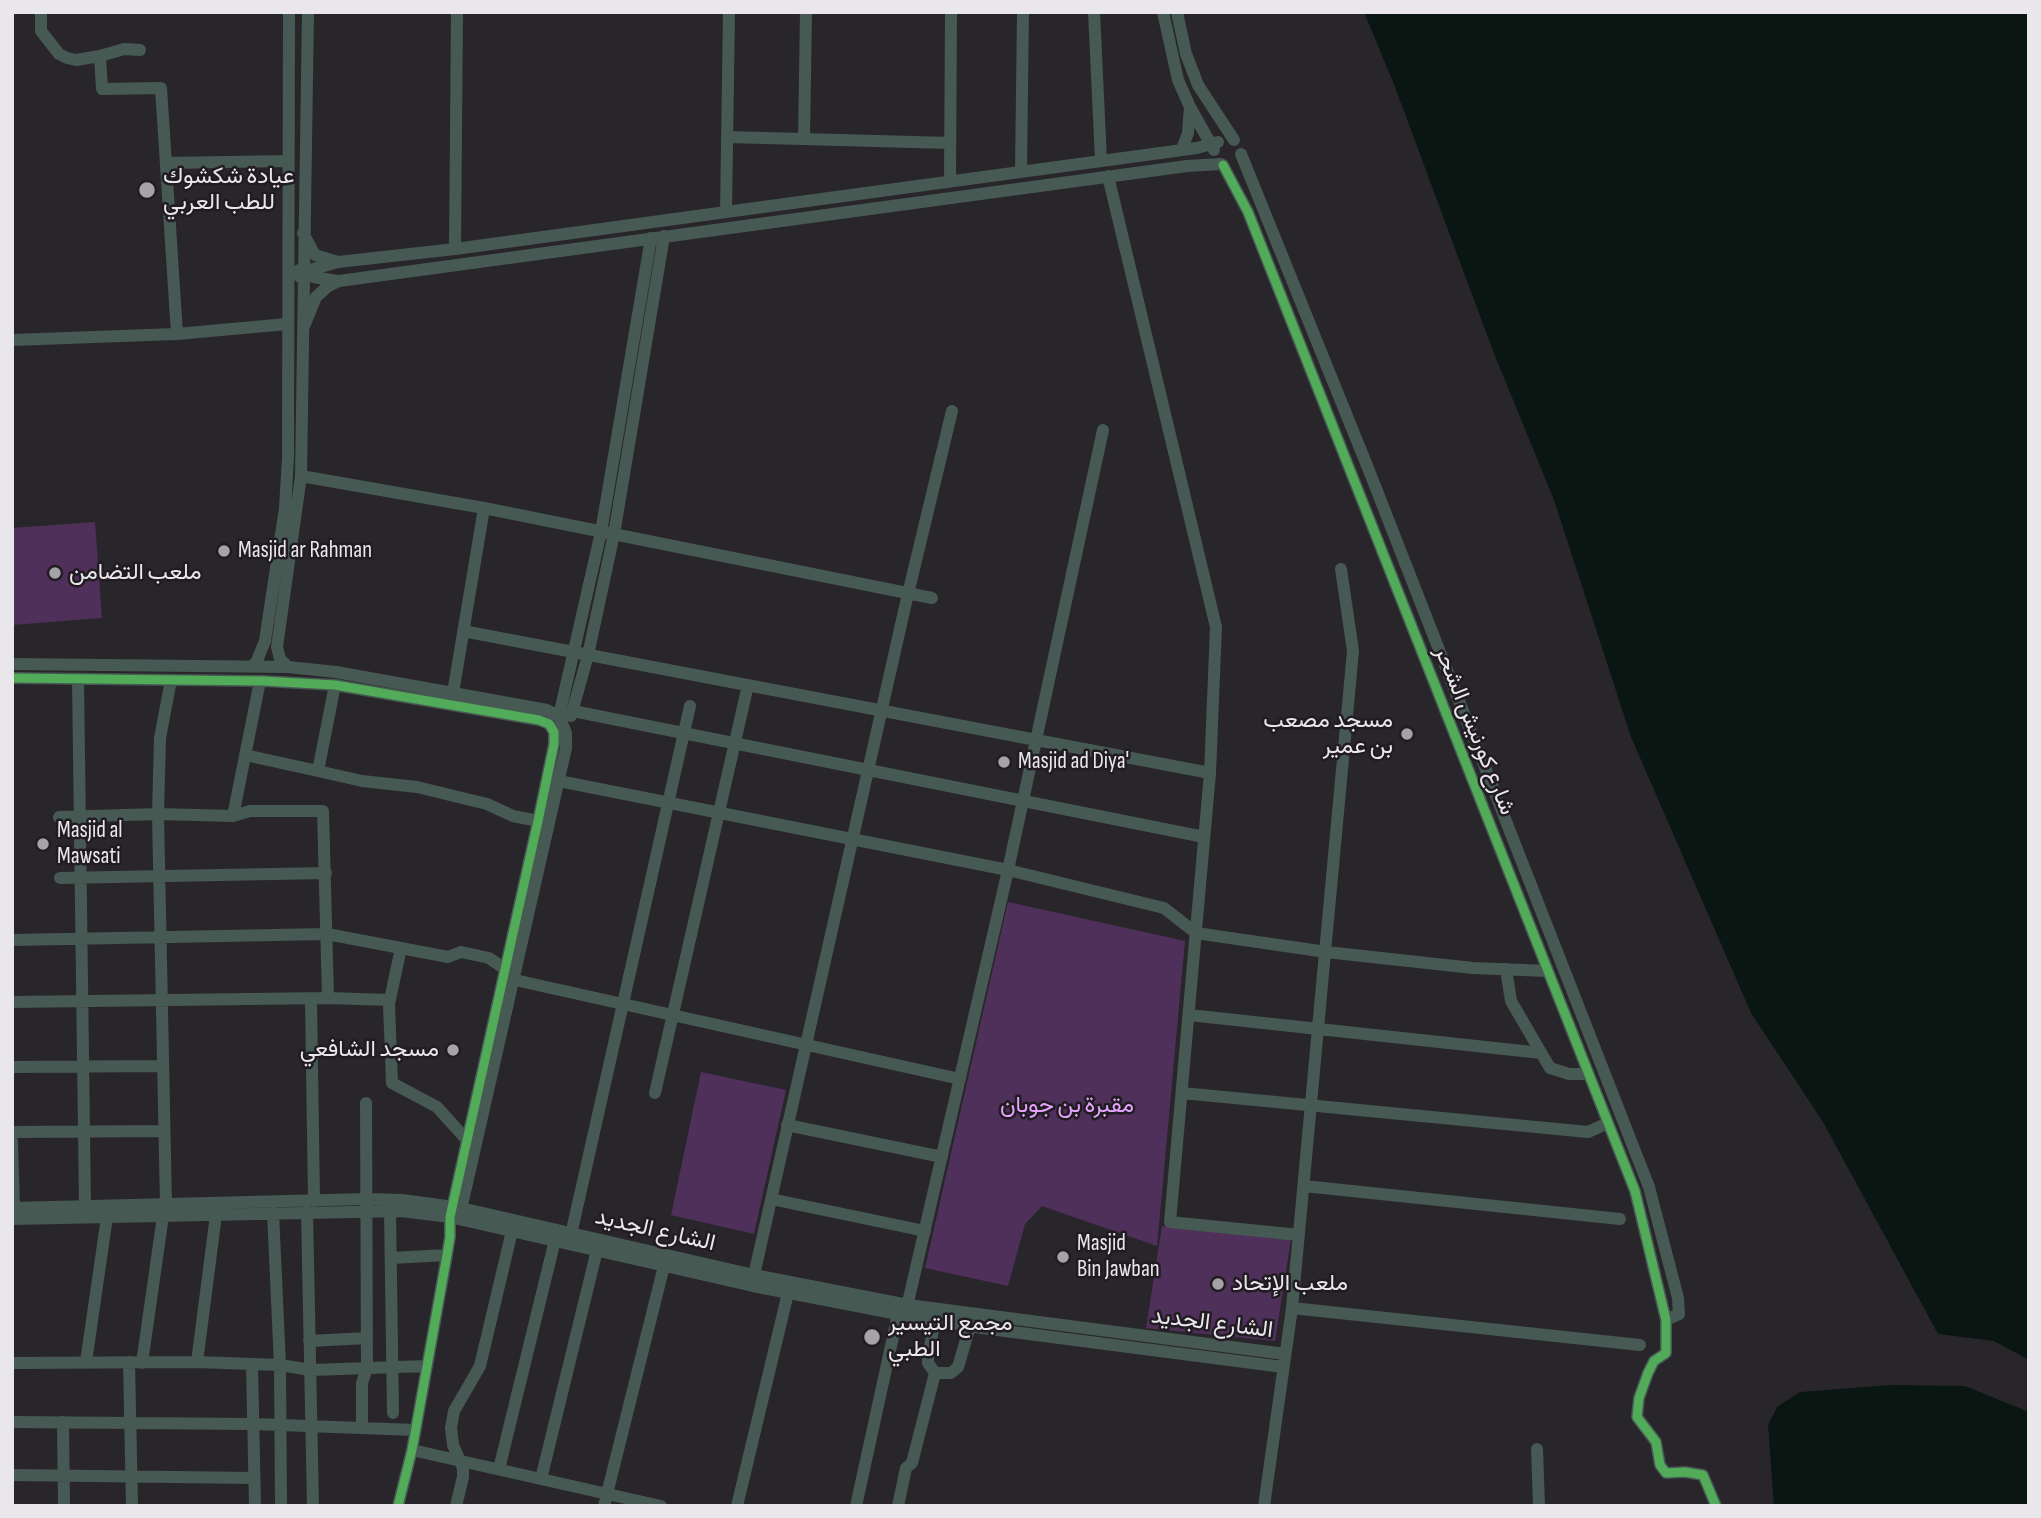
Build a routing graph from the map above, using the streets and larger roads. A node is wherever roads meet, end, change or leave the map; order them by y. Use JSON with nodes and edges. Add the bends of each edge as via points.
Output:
{"nodes":[{"id":1,"x":41,"y":12,"type":"edge"},
{"id":2,"x":289,"y":12,"type":"edge"},
{"id":3,"x":308,"y":12,"type":"edge"},
{"id":4,"x":457,"y":12,"type":"edge"},
{"id":5,"x":729,"y":12,"type":"edge"},
{"id":6,"x":806,"y":12,"type":"edge"},
{"id":7,"x":951,"y":12,"type":"edge"},
{"id":8,"x":1023,"y":12,"type":"edge"},
{"id":9,"x":1094,"y":12,"type":"edge"},
{"id":10,"x":1163,"y":12,"type":"edge"},
{"id":11,"x":1177,"y":12,"type":"edge"},
{"id":12,"x":140,"y":50,"type":"dead end"},
{"id":13,"x":100,"y":57,"type":"junction"},
{"id":14,"x":288,"y":76,"type":"junction"},
{"id":15,"x":306,"y":76,"type":"junction"},
{"id":16,"x":1190,"y":107,"type":"junction"},
{"id":17,"x":728,"y":137,"type":"junction"},
{"id":18,"x":804,"y":139,"type":"junction"},
{"id":19,"x":1234,"y":139,"type":"junction"},
{"id":20,"x":950,"y":143,"type":"junction"},
{"id":21,"x":1214,"y":146,"type":"junction"},
{"id":22,"x":1182,"y":149,"type":"junction"},
{"id":23,"x":1241,"y":154,"type":"junction"},
{"id":24,"x":1101,"y":160,"type":"junction"},
{"id":25,"x":288,"y":161,"type":"junction"},
{"id":26,"x":166,"y":163,"type":"junction"},
{"id":27,"x":1222,"y":165,"type":"junction"},
{"id":28,"x":1021,"y":171,"type":"junction"},
{"id":29,"x":1108,"y":176,"type":"junction"},
{"id":30,"x":950,"y":181,"type":"junction"},
{"id":31,"x":726,"y":212,"type":"junction"},
{"id":32,"x":303,"y":233,"type":"junction"},
{"id":33,"x":658,"y":237,"type":"junction"},
{"id":34,"x":487,"y":244,"type":"junction"},
{"id":35,"x":455,"y":249,"type":"junction"},
{"id":36,"x":288,"y":257,"type":"junction"},
{"id":37,"x":489,"y":260,"type":"junction"},
{"id":38,"x":338,"y":262,"type":"junction"},
{"id":39,"x":303,"y":274,"type":"junction"},
{"id":40,"x":339,"y":281,"type":"junction"},
{"id":41,"x":288,"y":289,"type":"junction"},
{"id":42,"x":287,"y":324,"type":"junction"},
{"id":43,"x":303,"y":329,"type":"junction"},
{"id":44,"x":177,"y":334,"type":"junction"},
{"id":45,"x":12,"y":340,"type":"edge"},
{"id":46,"x":952,"y":411,"type":"dead end"},
{"id":47,"x":1102,"y":430,"type":"dead end"},
{"id":48,"x":1368,"y":468,"type":"junction"},
{"id":49,"x":301,"y":476,"type":"junction"},
{"id":50,"x":1353,"y":477,"type":"junction"},
{"id":51,"x":484,"y":508,"type":"junction"},
{"id":52,"x":607,"y":533,"type":"junction"},
{"id":53,"x":1341,"y":569,"type":"dead end"},
{"id":54,"x":908,"y":593,"type":"junction"},
{"id":55,"x":932,"y":598,"type":"dead end"},
{"id":56,"x":276,"y":609,"type":"junction"},
{"id":57,"x":463,"y":631,"type":"junction"},
{"id":58,"x":575,"y":652,"type":"junction"},
{"id":59,"x":588,"y":655,"type":"junction"},
{"id":60,"x":12,"y":664,"type":"edge"},
{"id":61,"x":288,"y":667,"type":"junction"},
{"id":62,"x":245,"y":672,"type":"junction"},
{"id":63,"x":12,"y":678,"type":"edge"},
{"id":64,"x":78,"y":679,"type":"junction"},
{"id":65,"x":171,"y":680,"type":"junction"},
{"id":66,"x":260,"y":681,"type":"junction"},
{"id":67,"x":335,"y":685,"type":"junction"},
{"id":68,"x":748,"y":685,"type":"junction"},
{"id":69,"x":453,"y":692,"type":"junction"},
{"id":70,"x":690,"y":706,"type":"dead end"},
{"id":71,"x":881,"y":710,"type":"junction"},
{"id":72,"x":573,"y":711,"type":"junction"},
{"id":73,"x":559,"y":716,"type":"junction"},
{"id":74,"x":566,"y":733,"type":"junction"},
{"id":75,"x":683,"y":734,"type":"junction"},
{"id":76,"x":1036,"y":740,"type":"junction"},
{"id":77,"x":735,"y":745,"type":"junction"},
{"id":78,"x":245,"y":755,"type":"junction"},
{"id":79,"x":318,"y":771,"type":"junction"},
{"id":80,"x":867,"y":771,"type":"junction"},
{"id":81,"x":1210,"y":773,"type":"junction"},
{"id":82,"x":559,"y":781,"type":"junction"},
{"id":83,"x":1023,"y":801,"type":"junction"},
{"id":84,"x":668,"y":802,"type":"junction"},
{"id":85,"x":1503,"y":811,"type":"junction"},
{"id":86,"x":719,"y":813,"type":"junction"},
{"id":87,"x":158,"y":814,"type":"junction"},
{"id":88,"x":81,"y":816,"type":"junction"},
{"id":89,"x":233,"y":816,"type":"junction"},
{"id":90,"x":59,"y":817,"type":"dead end"},
{"id":91,"x":1487,"y":817,"type":"junction"},
{"id":92,"x":538,"y":821,"type":"junction"},
{"id":93,"x":1204,"y":837,"type":"junction"},
{"id":94,"x":851,"y":839,"type":"junction"},
{"id":95,"x":1008,"y":870,"type":"junction"},
{"id":96,"x":326,"y":873,"type":"junction"},
{"id":97,"x":158,"y":876,"type":"junction"},
{"id":98,"x":82,"y":877,"type":"junction"},
{"id":99,"x":60,"y":878,"type":"dead end"},
{"id":100,"x":1196,"y":933,"type":"junction"},
{"id":101,"x":327,"y":934,"type":"junction"},
{"id":102,"x":160,"y":938,"type":"junction"},
{"id":103,"x":83,"y":939,"type":"junction"},
{"id":104,"x":12,"y":940,"type":"edge"},
{"id":105,"x":401,"y":948,"type":"junction"},
{"id":106,"x":1326,"y":951,"type":"junction"},
{"id":107,"x":505,"y":968,"type":"junction"},
{"id":108,"x":1506,"y":969,"type":"junction"},
{"id":109,"x":1547,"y":971,"type":"junction"},
{"id":110,"x":515,"y":980,"type":"junction"},
{"id":111,"x":328,"y":998,"type":"junction"},
{"id":112,"x":311,"y":999,"type":"junction"},
{"id":113,"x":390,"y":1000,"type":"junction"},
{"id":114,"x":161,"y":1001,"type":"junction"},
{"id":115,"x":12,"y":1002,"type":"edge"},
{"id":116,"x":84,"y":1002,"type":"junction"},
{"id":117,"x":622,"y":1004,"type":"junction"},
{"id":118,"x":1189,"y":1014,"type":"junction"},
{"id":119,"x":673,"y":1015,"type":"junction"},
{"id":120,"x":1319,"y":1028,"type":"junction"},
{"id":121,"x":806,"y":1045,"type":"junction"},
{"id":122,"x":1541,"y":1053,"type":"junction"},
{"id":123,"x":85,"y":1066,"type":"junction"},
{"id":124,"x":162,"y":1066,"type":"junction"},
{"id":125,"x":12,"y":1067,"type":"edge"},
{"id":126,"x":1589,"y":1074,"type":"junction"},
{"id":127,"x":960,"y":1079,"type":"junction"},
{"id":128,"x":655,"y":1093,"type":"dead end"},
{"id":129,"x":1182,"y":1093,"type":"junction"},
{"id":130,"x":366,"y":1102,"type":"dead end"},
{"id":131,"x":1311,"y":1105,"type":"junction"},
{"id":132,"x":1608,"y":1123,"type":"junction"},
{"id":133,"x":788,"y":1125,"type":"junction"},
{"id":134,"x":85,"y":1131,"type":"junction"},
{"id":135,"x":164,"y":1131,"type":"junction"},
{"id":136,"x":12,"y":1132,"type":"edge"},
{"id":137,"x":466,"y":1139,"type":"junction"},
{"id":138,"x":12,"y":1141,"type":"edge"},
{"id":139,"x":942,"y":1157,"type":"junction"},
{"id":140,"x":1304,"y":1186,"type":"junction"},
{"id":141,"x":771,"y":1199,"type":"junction"},
{"id":142,"x":314,"y":1200,"type":"junction"},
{"id":143,"x":366,"y":1205,"type":"junction"},
{"id":144,"x":85,"y":1206,"type":"junction"},
{"id":145,"x":164,"y":1210,"type":"junction"},
{"id":146,"x":390,"y":1211,"type":"junction"},
{"id":147,"x":13,"y":1212,"type":"edge"},
{"id":148,"x":307,"y":1212,"type":"junction"},
{"id":149,"x":272,"y":1213,"type":"junction"},
{"id":150,"x":456,"y":1213,"type":"junction"},
{"id":151,"x":216,"y":1214,"type":"junction"},
{"id":152,"x":107,"y":1217,"type":"junction"},
{"id":153,"x":1620,"y":1219,"type":"dead end"},
{"id":154,"x":512,"y":1231,"type":"junction"},
{"id":155,"x":925,"y":1231,"type":"junction"},
{"id":156,"x":1299,"y":1235,"type":"junction"},
{"id":157,"x":570,"y":1238,"type":"junction"},
{"id":158,"x":555,"y":1240,"type":"junction"},
{"id":159,"x":597,"y":1250,"type":"junction"},
{"id":160,"x":447,"y":1255,"type":"junction"},
{"id":161,"x":391,"y":1258,"type":"junction"},
{"id":162,"x":664,"y":1266,"type":"junction"},
{"id":163,"x":754,"y":1275,"type":"junction"},
{"id":164,"x":788,"y":1293,"type":"junction"},
{"id":165,"x":1292,"y":1308,"type":"junction"},
{"id":166,"x":904,"y":1311,"type":"junction"},
{"id":167,"x":935,"y":1320,"type":"junction"},
{"id":168,"x":1666,"y":1320,"type":"junction"},
{"id":169,"x":970,"y":1326,"type":"junction"},
{"id":170,"x":367,"y":1338,"type":"junction"},
{"id":171,"x":309,"y":1341,"type":"junction"},
{"id":172,"x":1640,"y":1345,"type":"dead end"},
{"id":173,"x":1284,"y":1361,"type":"junction"},
{"id":174,"x":86,"y":1362,"type":"junction"},
{"id":175,"x":197,"y":1362,"type":"junction"},
{"id":176,"x":12,"y":1363,"type":"edge"},
{"id":177,"x":135,"y":1363,"type":"junction"},
{"id":178,"x":252,"y":1364,"type":"junction"},
{"id":179,"x":280,"y":1365,"type":"junction"},
{"id":180,"x":427,"y":1366,"type":"junction"},
{"id":181,"x":393,"y":1367,"type":"junction"},
{"id":182,"x":367,"y":1368,"type":"junction"},
{"id":183,"x":311,"y":1370,"type":"junction"},
{"id":184,"x":935,"y":1373,"type":"junction"},
{"id":185,"x":393,"y":1413,"type":"dead end"},
{"id":186,"x":12,"y":1422,"type":"edge"},
{"id":187,"x":63,"y":1422,"type":"junction"},
{"id":188,"x":130,"y":1423,"type":"junction"},
{"id":189,"x":253,"y":1424,"type":"junction"},
{"id":190,"x":280,"y":1425,"type":"junction"},
{"id":191,"x":311,"y":1426,"type":"junction"},
{"id":192,"x":362,"y":1428,"type":"junction"},
{"id":193,"x":415,"y":1430,"type":"junction"},
{"id":194,"x":1537,"y":1449,"type":"dead end"},
{"id":195,"x":412,"y":1450,"type":"junction"},
{"id":196,"x":458,"y":1460,"type":"junction"},
{"id":197,"x":499,"y":1469,"type":"junction"},
{"id":198,"x":12,"y":1475,"type":"edge"},
{"id":199,"x":64,"y":1476,"type":"junction"},
{"id":200,"x":132,"y":1477,"type":"junction"},
{"id":201,"x":254,"y":1478,"type":"junction"},
{"id":202,"x":541,"y":1479,"type":"junction"},
{"id":203,"x":605,"y":1499,"type":"edge"},
{"id":204,"x":64,"y":1506,"type":"edge"},
{"id":205,"x":132,"y":1506,"type":"edge"},
{"id":206,"x":255,"y":1506,"type":"edge"},
{"id":207,"x":281,"y":1506,"type":"edge"},
{"id":208,"x":313,"y":1506,"type":"edge"},
{"id":209,"x":398,"y":1506,"type":"edge"},
{"id":210,"x":456,"y":1506,"type":"edge"},
{"id":211,"x":661,"y":1506,"type":"edge"},
{"id":212,"x":737,"y":1506,"type":"edge"},
{"id":213,"x":856,"y":1506,"type":"edge"},
{"id":214,"x":898,"y":1506,"type":"edge"},
{"id":215,"x":1264,"y":1506,"type":"edge"},
{"id":216,"x":1539,"y":1506,"type":"edge"},
{"id":217,"x":1716,"y":1506,"type":"edge"}],
"edges":[{"from":1,"to":13,"type":"street","via":[[41,31],[59,54],[76,60]]},
{"from":2,"to":14,"type":"street"},
{"from":3,"to":15,"type":"street"},
{"from":4,"to":35,"type":"street"},
{"from":5,"to":17,"type":"street"},
{"from":6,"to":18,"type":"street"},
{"from":7,"to":20,"type":"street"},
{"from":8,"to":28,"type":"street"},
{"from":9,"to":24,"type":"street"},
{"from":10,"to":16,"type":"street","via":[[1174,68]]},
{"from":11,"to":19,"type":"street","via":[[1198,85]]},
{"from":12,"to":13,"type":"street","via":[[124,49]]},
{"from":13,"to":26,"type":"street","via":[[102,89],[161,88]]},
{"from":14,"to":15,"type":"street"},
{"from":14,"to":25,"type":"street"},
{"from":15,"to":32,"type":"street"},
{"from":16,"to":21,"type":"street"},
{"from":16,"to":22,"type":"street"},
{"from":17,"to":18,"type":"street"},
{"from":17,"to":31,"type":"street"},
{"from":18,"to":20,"type":"street"},
{"from":19,"to":21,"type":"street","via":[[1225,138]]},
{"from":19,"to":23,"type":"street"},
{"from":20,"to":30,"type":"street"},
{"from":21,"to":22,"type":"street"},
{"from":21,"to":27,"type":"street","via":[[1215,158]]},
{"from":22,"to":24,"type":"street"},
{"from":23,"to":27,"type":"street","via":[[1235,164]]},
{"from":23,"to":48,"type":"street","name":"شارع كورنيش الشحر"},
{"from":24,"to":28,"type":"street"},
{"from":25,"to":26,"type":"street"},
{"from":25,"to":36,"type":"street"},
{"from":26,"to":44,"type":"street"},
{"from":27,"to":29,"type":"street"},
{"from":27,"to":50,"type":"street","name":"شارع كورنيش الشحر","via":[[1248,212]]},
{"from":28,"to":30,"type":"street"},
{"from":29,"to":33,"type":"street"},
{"from":29,"to":81,"type":"street","via":[[1216,627]]},
{"from":30,"to":31,"type":"street"},
{"from":31,"to":34,"type":"street"},
{"from":32,"to":38,"type":"street","via":[[315,255]]},
{"from":32,"to":39,"type":"street"},
{"from":33,"to":37,"type":"street"},
{"from":33,"to":52,"type":"street"},
{"from":34,"to":35,"type":"street"},
{"from":34,"to":37,"type":"street"},
{"from":35,"to":38,"type":"street"},
{"from":36,"to":39,"type":"street"},
{"from":36,"to":41,"type":"street"},
{"from":37,"to":40,"type":"street"},
{"from":38,"to":39,"type":"street"},
{"from":39,"to":40,"type":"street"},
{"from":39,"to":41,"type":"street"},
{"from":39,"to":43,"type":"street"},
{"from":40,"to":43,"type":"street","via":[[316,297]]},
{"from":41,"to":42,"type":"street"},
{"from":42,"to":44,"type":"street"},
{"from":42,"to":56,"type":"street","via":[[288,458]]},
{"from":43,"to":49,"type":"street"},
{"from":44,"to":45,"type":"street"},
{"from":46,"to":54,"type":"street"},
{"from":47,"to":76,"type":"street"},
{"from":48,"to":50,"type":"street"},
{"from":48,"to":85,"type":"street","name":"شارع كورنيش الشحر"},
{"from":49,"to":51,"type":"street"},
{"from":49,"to":56,"type":"street"},
{"from":50,"to":91,"type":"street","name":"شارع كورنيش الشحر"},
{"from":51,"to":52,"type":"street"},
{"from":51,"to":57,"type":"street"},
{"from":52,"to":54,"type":"street"},
{"from":52,"to":58,"type":"street"},
{"from":52,"to":59,"type":"street"},
{"from":53,"to":106,"type":"street","via":[[1353,651]]},
{"from":54,"to":55,"type":"street"},
{"from":54,"to":71,"type":"street"},
{"from":56,"to":61,"type":"street","via":[[277,647]]},
{"from":56,"to":62,"type":"street","via":[[263,650]]},
{"from":57,"to":58,"type":"street"},
{"from":57,"to":69,"type":"street"},
{"from":58,"to":59,"type":"street"},
{"from":58,"to":73,"type":"street"},
{"from":59,"to":68,"type":"street"},
{"from":59,"to":72,"type":"street"},
{"from":60,"to":62,"type":"street"},
{"from":61,"to":62,"type":"street"},
{"from":61,"to":69,"type":"street"},
{"from":62,"to":65,"type":"street"},
{"from":62,"to":66,"type":"street"},
{"from":63,"to":64,"type":"street"},
{"from":64,"to":65,"type":"street"},
{"from":64,"to":88,"type":"street"},
{"from":65,"to":87,"type":"street","via":[[160,738]]},
{"from":66,"to":67,"type":"street"},
{"from":66,"to":78,"type":"street"},
{"from":67,"to":79,"type":"street"},
{"from":67,"to":92,"type":"street","via":[[549,724],[554,744]]},
{"from":68,"to":71,"type":"street"},
{"from":68,"to":77,"type":"street"},
{"from":69,"to":73,"type":"street"},
{"from":70,"to":75,"type":"street"},
{"from":71,"to":76,"type":"street"},
{"from":71,"to":80,"type":"street"},
{"from":72,"to":74,"type":"street"},
{"from":72,"to":75,"type":"street"},
{"from":73,"to":74,"type":"street"},
{"from":74,"to":82,"type":"street"},
{"from":75,"to":77,"type":"street"},
{"from":75,"to":84,"type":"street"},
{"from":76,"to":81,"type":"street"},
{"from":76,"to":83,"type":"street"},
{"from":77,"to":80,"type":"street"},
{"from":77,"to":86,"type":"street"},
{"from":78,"to":79,"type":"street"},
{"from":78,"to":89,"type":"street"},
{"from":79,"to":92,"type":"street","via":[[417,787]]},
{"from":80,"to":83,"type":"street"},
{"from":80,"to":94,"type":"street"},
{"from":81,"to":93,"type":"street"},
{"from":82,"to":84,"type":"street"},
{"from":82,"to":110,"type":"street"},
{"from":83,"to":93,"type":"street"},
{"from":83,"to":95,"type":"street"},
{"from":84,"to":86,"type":"street"},
{"from":84,"to":117,"type":"street"},
{"from":85,"to":91,"type":"street"},
{"from":85,"to":168,"type":"street","name":"شارع كورنيش الشحر","via":[[1648,1187],[1678,1298],[1679,1314]]},
{"from":86,"to":94,"type":"street"},
{"from":86,"to":119,"type":"street"},
{"from":87,"to":88,"type":"street"},
{"from":87,"to":89,"type":"street"},
{"from":87,"to":97,"type":"street"},
{"from":88,"to":90,"type":"street"},
{"from":88,"to":98,"type":"street"},
{"from":89,"to":96,"type":"street","via":[[250,811],[323,811]]},
{"from":91,"to":109,"type":"street","name":"شارع كورنيش الشحر"},
{"from":92,"to":107,"type":"street"},
{"from":93,"to":100,"type":"street"},
{"from":94,"to":95,"type":"street"},
{"from":94,"to":121,"type":"street"},
{"from":95,"to":100,"type":"street","via":[[1164,908]]},
{"from":95,"to":127,"type":"street"},
{"from":96,"to":97,"type":"street"},
{"from":96,"to":101,"type":"street"},
{"from":97,"to":98,"type":"street"},
{"from":97,"to":102,"type":"street"},
{"from":98,"to":99,"type":"street"},
{"from":98,"to":103,"type":"street"},
{"from":100,"to":106,"type":"street"},
{"from":100,"to":118,"type":"street"},
{"from":101,"to":102,"type":"street"},
{"from":101,"to":105,"type":"street"},
{"from":101,"to":111,"type":"street"},
{"from":102,"to":103,"type":"street"},
{"from":102,"to":114,"type":"street"},
{"from":103,"to":104,"type":"street"},
{"from":103,"to":116,"type":"street"},
{"from":105,"to":107,"type":"street","via":[[448,957],[461,952],[489,958]]},
{"from":105,"to":113,"type":"street"},
{"from":106,"to":108,"type":"street"},
{"from":106,"to":120,"type":"street"},
{"from":107,"to":137,"type":"street"},
{"from":108,"to":109,"type":"street"},
{"from":108,"to":122,"type":"street","via":[[1511,1002]]},
{"from":109,"to":126,"type":"street","name":"شارع كورنيش الشحر"},
{"from":110,"to":117,"type":"street"},
{"from":110,"to":150,"type":"street"},
{"from":111,"to":112,"type":"street"},
{"from":111,"to":113,"type":"street"},
{"from":112,"to":114,"type":"street"},
{"from":112,"to":142,"type":"street"},
{"from":113,"to":137,"type":"street","via":[[392,1083],[437,1107]]},
{"from":114,"to":116,"type":"street"},
{"from":114,"to":124,"type":"street"},
{"from":115,"to":116,"type":"street"},
{"from":116,"to":123,"type":"street"},
{"from":117,"to":119,"type":"street"},
{"from":117,"to":157,"type":"street"},
{"from":118,"to":120,"type":"street"},
{"from":118,"to":129,"type":"street"},
{"from":119,"to":121,"type":"street"},
{"from":119,"to":128,"type":"street"},
{"from":120,"to":122,"type":"street"},
{"from":120,"to":131,"type":"street"},
{"from":121,"to":127,"type":"street"},
{"from":121,"to":133,"type":"street"},
{"from":122,"to":126,"type":"street","via":[[1550,1068]]},
{"from":123,"to":124,"type":"street"},
{"from":123,"to":125,"type":"street"},
{"from":123,"to":134,"type":"street"},
{"from":124,"to":135,"type":"street"},
{"from":126,"to":132,"type":"street","name":"شارع كورنيش الشحر"},
{"from":127,"to":139,"type":"street"},
{"from":129,"to":131,"type":"street"},
{"from":129,"to":156,"type":"street","via":[[1170,1222]]},
{"from":130,"to":143,"type":"street"},
{"from":131,"to":132,"type":"street","via":[[1588,1132]]},
{"from":131,"to":140,"type":"street"},
{"from":132,"to":168,"type":"street","name":"شارع كورنيش الشحر","via":[[1635,1191]]},
{"from":133,"to":139,"type":"street"},
{"from":133,"to":141,"type":"street"},
{"from":134,"to":135,"type":"street"},
{"from":134,"to":136,"type":"street"},
{"from":134,"to":144,"type":"street"},
{"from":135,"to":145,"type":"street"},
{"from":137,"to":150,"type":"street"},
{"from":138,"to":147,"type":"street"},
{"from":139,"to":155,"type":"street"},
{"from":140,"to":153,"type":"street"},
{"from":140,"to":156,"type":"street"},
{"from":141,"to":155,"type":"street"},
{"from":141,"to":163,"type":"street"},
{"from":142,"to":143,"type":"street","name":"الشارع الجديد"},
{"from":142,"to":145,"type":"street","name":"الشارع الجديد"},
{"from":143,"to":146,"type":"street","name":"الشارع الجديد"},
{"from":143,"to":148,"type":"street","name":"الشارع الجديد"},
{"from":143,"to":150,"type":"street","name":"الشارع الجديد","via":[[402,1200]]},
{"from":143,"to":170,"type":"street"},
{"from":144,"to":145,"type":"street","name":"الشارع الجديد"},
{"from":144,"to":147,"type":"street","name":"الشارع الجديد"},
{"from":145,"to":151,"type":"street","name":"الشارع الجديد"},
{"from":145,"to":152,"type":"street","name":"الشارع الجديد"},
{"from":145,"to":177,"type":"street"},
{"from":146,"to":150,"type":"street","name":"الشارع الجديد"},
{"from":146,"to":161,"type":"street"},
{"from":147,"to":152,"type":"street","name":"الشارع الجديد"},
{"from":148,"to":149,"type":"street","name":"الشارع الجديد"},
{"from":148,"to":171,"type":"street"},
{"from":149,"to":151,"type":"street","name":"الشارع الجديد"},
{"from":149,"to":179,"type":"street"},
{"from":150,"to":154,"type":"street","name":"الشارع الجديد"},
{"from":150,"to":157,"type":"street","name":"الشارع الجديد"},
{"from":150,"to":160,"type":"street"},
{"from":151,"to":175,"type":"street"},
{"from":152,"to":174,"type":"street"},
{"from":154,"to":158,"type":"street","name":"الشارع الجديد"},
{"from":154,"to":196,"type":"street","via":[[480,1366],[454,1411],[451,1428]]},
{"from":155,"to":166,"type":"street"},
{"from":156,"to":165,"type":"street"},
{"from":157,"to":158,"type":"street","name":"الشارع الجديد"},
{"from":157,"to":159,"type":"street","name":"الشارع الجديد"},
{"from":157,"to":163,"type":"street","name":"الشارع الجديد"},
{"from":158,"to":197,"type":"street"},
{"from":159,"to":162,"type":"street","name":"الشارع الجديد"},
{"from":159,"to":202,"type":"street"},
{"from":160,"to":161,"type":"street"},
{"from":160,"to":180,"type":"street"},
{"from":161,"to":181,"type":"street"},
{"from":162,"to":164,"type":"street","name":"الشارع الجديد"},
{"from":162,"to":203,"type":"street"},
{"from":163,"to":166,"type":"street","name":"الشارع الجديد"},
{"from":164,"to":166,"type":"street","name":"الشارع الجديد"},
{"from":164,"to":212,"type":"street"},
{"from":165,"to":172,"type":"street"},
{"from":165,"to":173,"type":"street"},
{"from":166,"to":167,"type":"street","name":"الشارع الجديد"},
{"from":166,"to":173,"type":"street","name":"الشارع الجديد"},
{"from":166,"to":213,"type":"street"},
{"from":167,"to":169,"type":"street","name":"الشارع الجديد"},
{"from":167,"to":184,"type":"street","via":[[928,1363]]},
{"from":168,"to":217,"type":"street","via":[[1667,1353],[1648,1373],[1637,1417],[1656,1442],[1666,1473],[1703,1475]]},
{"from":169,"to":173,"type":"street","name":"الشارع الجديد"},
{"from":169,"to":184,"type":"street","via":[[958,1367],[951,1373]]},
{"from":170,"to":171,"type":"street"},
{"from":170,"to":182,"type":"street"},
{"from":171,"to":183,"type":"street"},
{"from":173,"to":215,"type":"street"},
{"from":174,"to":176,"type":"street"},
{"from":174,"to":177,"type":"street"},
{"from":175,"to":177,"type":"street"},
{"from":175,"to":178,"type":"street"},
{"from":177,"to":188,"type":"street"},
{"from":178,"to":179,"type":"street"},
{"from":178,"to":189,"type":"street"},
{"from":179,"to":183,"type":"street"},
{"from":179,"to":190,"type":"street"},
{"from":180,"to":181,"type":"street"},
{"from":180,"to":193,"type":"street"},
{"from":181,"to":182,"type":"street"},
{"from":181,"to":185,"type":"street"},
{"from":182,"to":183,"type":"street"},
{"from":182,"to":192,"type":"street","via":[[362,1383]]},
{"from":183,"to":191,"type":"street"},
{"from":184,"to":214,"type":"street"},
{"from":186,"to":187,"type":"street"},
{"from":187,"to":188,"type":"street"},
{"from":187,"to":199,"type":"street"},
{"from":188,"to":189,"type":"street"},
{"from":188,"to":200,"type":"street"},
{"from":189,"to":190,"type":"street"},
{"from":189,"to":201,"type":"street"},
{"from":190,"to":191,"type":"street"},
{"from":190,"to":207,"type":"street"},
{"from":191,"to":192,"type":"street"},
{"from":191,"to":208,"type":"street"},
{"from":192,"to":193,"type":"street"},
{"from":193,"to":195,"type":"street"},
{"from":194,"to":216,"type":"street"},
{"from":195,"to":196,"type":"street"},
{"from":195,"to":209,"type":"street"},
{"from":196,"to":197,"type":"street"},
{"from":196,"to":210,"type":"street","via":[[463,1477]]},
{"from":197,"to":202,"type":"street"},
{"from":198,"to":199,"type":"street"},
{"from":199,"to":200,"type":"street"},
{"from":199,"to":204,"type":"street"},
{"from":200,"to":201,"type":"street"},
{"from":200,"to":205,"type":"street"},
{"from":201,"to":206,"type":"street"},
{"from":202,"to":203,"type":"street"},
{"from":203,"to":211,"type":"street"}]}
